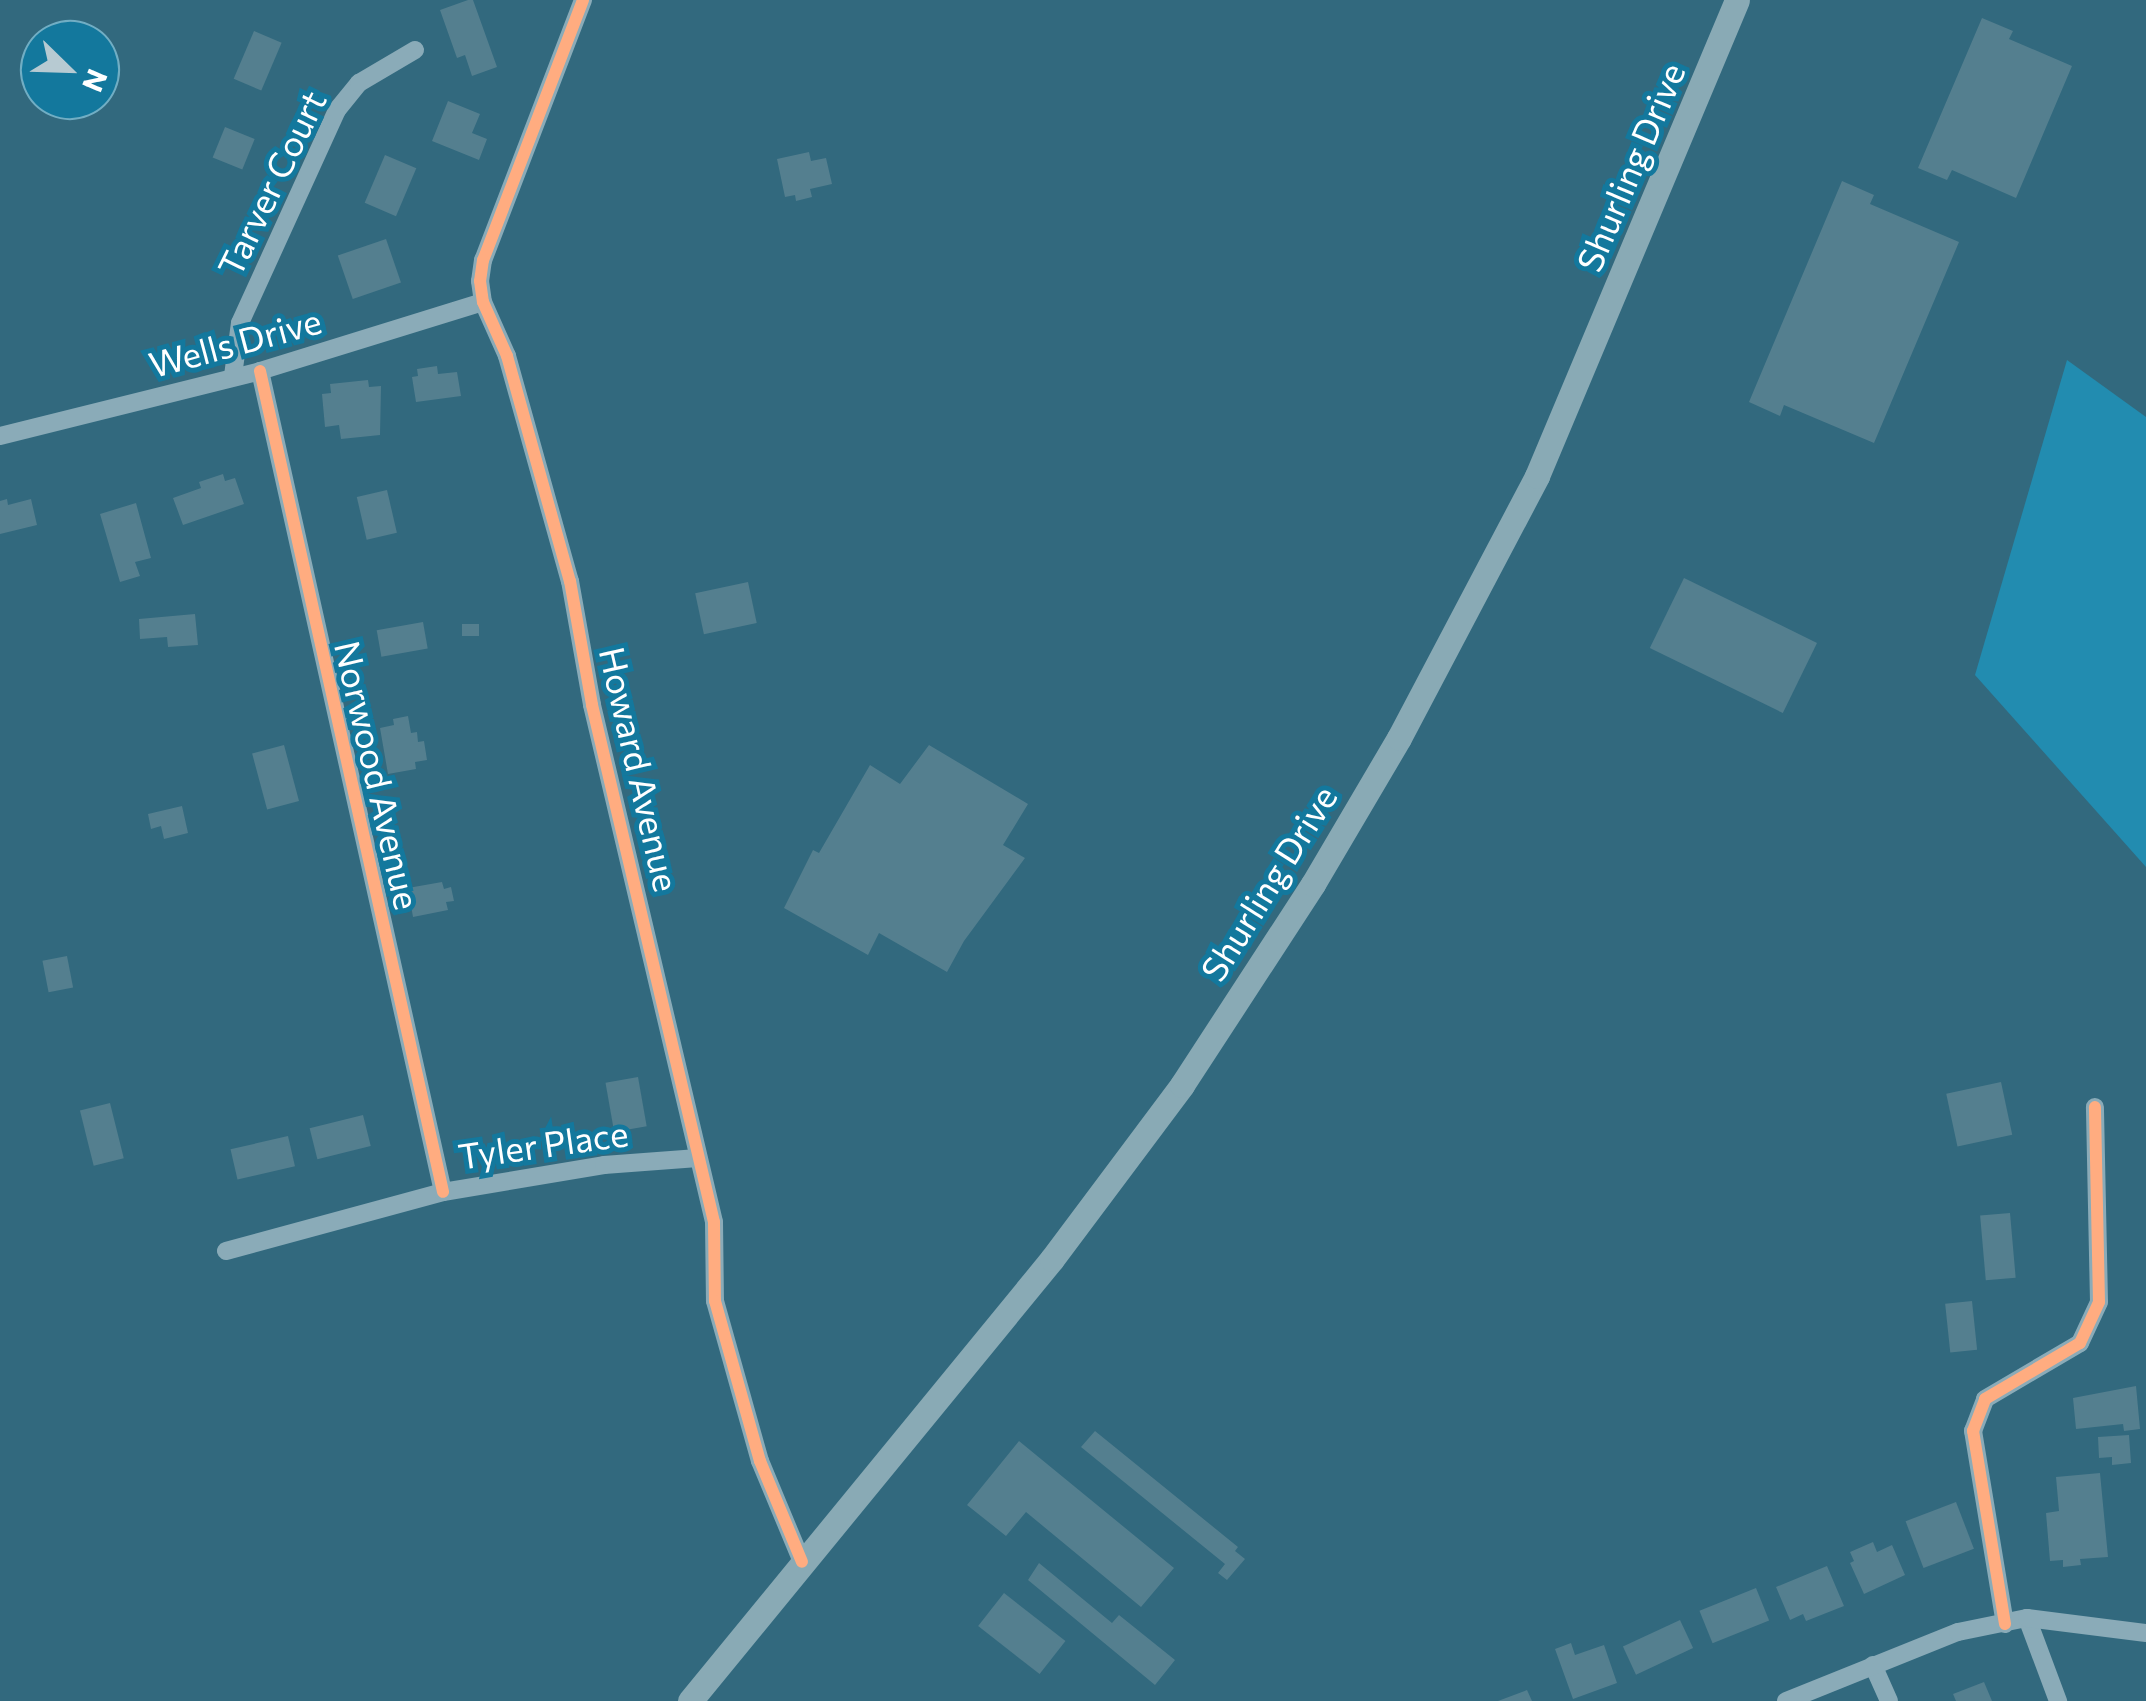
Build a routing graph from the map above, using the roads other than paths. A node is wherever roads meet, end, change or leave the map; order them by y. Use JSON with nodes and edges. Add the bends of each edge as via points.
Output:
{"nodes":[{"id":1,"x":584,"y":0,"type":"edge"},
{"id":2,"x":1738,"y":0,"type":"edge"},
{"id":3,"x":415,"y":50,"type":"dead end"},
{"id":4,"x":483,"y":302,"type":"junction"},
{"id":5,"x":260,"y":371,"type":"junction"},
{"id":6,"x":233,"y":376,"type":"junction"},
{"id":7,"x":0,"y":436,"type":"edge"},
{"id":8,"x":2095,"y":1108,"type":"dead end"},
{"id":9,"x":698,"y":1158,"type":"junction"},
{"id":10,"x":443,"y":1192,"type":"junction"},
{"id":11,"x":226,"y":1251,"type":"dead end"},
{"id":12,"x":802,"y":1562,"type":"junction"},
{"id":13,"x":2027,"y":1618,"type":"junction"},
{"id":14,"x":2005,"y":1624,"type":"junction"},
{"id":15,"x":2146,"y":1633,"type":"edge"},
{"id":16,"x":1872,"y":1666,"type":"junction"},
{"id":17,"x":690,"y":1701,"type":"edge"},
{"id":18,"x":1786,"y":1701,"type":"edge"},
{"id":19,"x":1889,"y":1701,"type":"edge"},
{"id":20,"x":2058,"y":1701,"type":"edge"}],
"edges":[{"from":1,"to":4,"type":"street","name":"Howard Avenue","via":[[483,260]]},
{"from":2,"to":12,"type":"main road","name":"Shurling Drive","via":[[1538,476],[1313,884],[1182,1084],[1052,1260]]},
{"from":3,"to":6,"type":"street","name":"Tarver Court","via":[[359,83],[337,110],[240,323]]},
{"from":4,"to":5,"type":"street","name":"Wells Drive"},
{"from":4,"to":9,"type":"street","name":"Howard Avenue","via":[[508,356],[570,581],[592,704]]},
{"from":5,"to":6,"type":"street","name":"Wells Drive"},
{"from":5,"to":10,"type":"street","name":"Norwood Avenue"},
{"from":6,"to":7,"type":"street","name":"Wells Drive"},
{"from":8,"to":14,"type":"street","via":[[2099,1302],[2080,1343],[1985,1398],[1974,1431]]},
{"from":9,"to":10,"type":"street","name":"Tyler Place","via":[[604,1165]]},
{"from":9,"to":12,"type":"street","name":"Howard Avenue","via":[[714,1222],[715,1301],[760,1460]]},
{"from":10,"to":11,"type":"street","name":"Tyler Place"},
{"from":12,"to":17,"type":"main road","name":"Shurling Drive"},
{"from":13,"to":14,"type":"street"},
{"from":13,"to":15,"type":"street"},
{"from":13,"to":20,"type":"street"},
{"from":14,"to":16,"type":"street","via":[[1958,1632]]},
{"from":16,"to":18,"type":"street"},
{"from":16,"to":19,"type":"street"}]}
